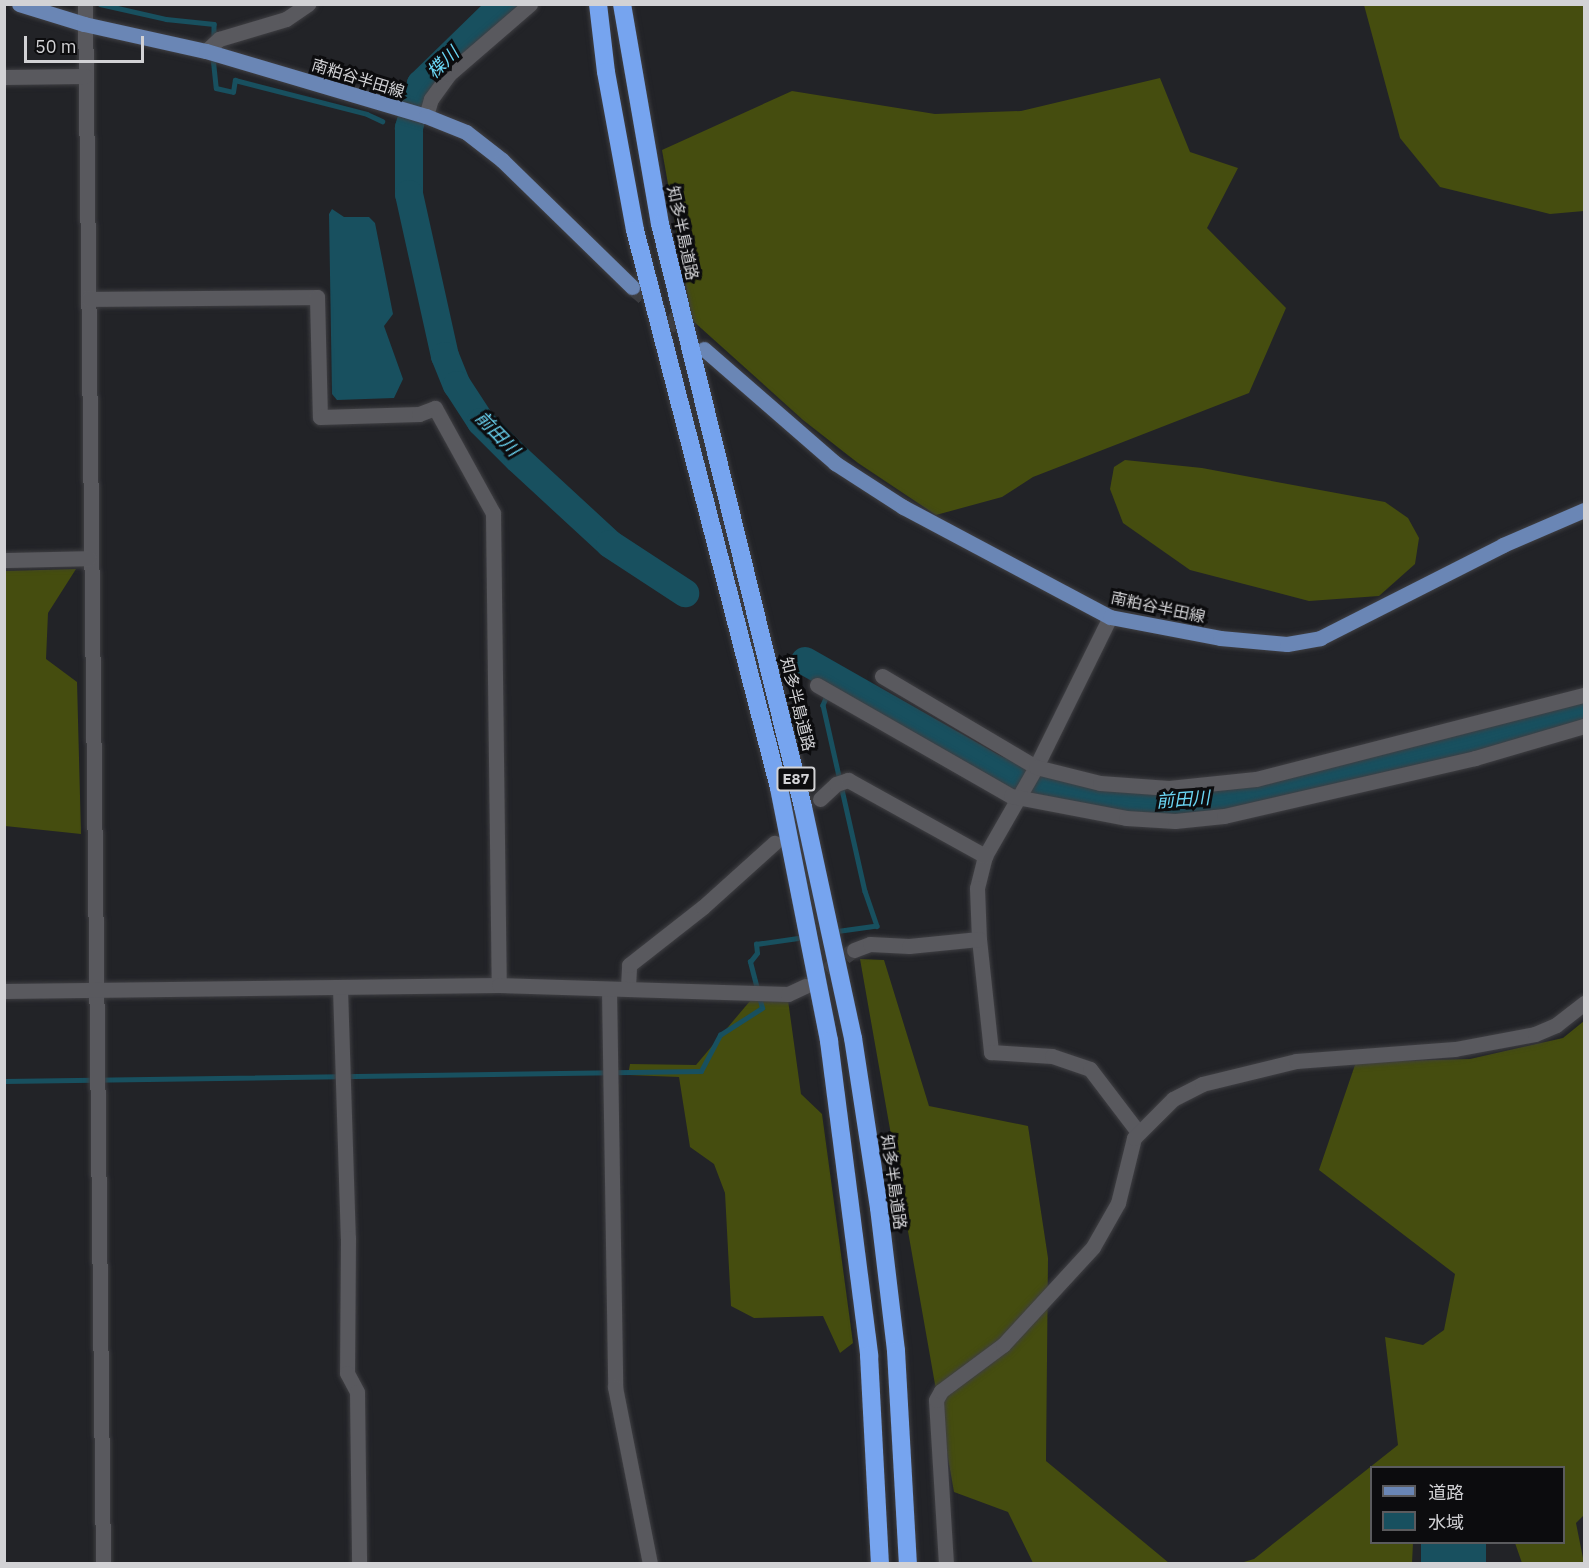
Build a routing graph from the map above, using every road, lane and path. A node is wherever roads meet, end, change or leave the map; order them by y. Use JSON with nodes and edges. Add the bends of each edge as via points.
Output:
{"nodes":[{"id":1,"x":19,"y":4,"type":"edge"},
{"id":2,"x":85,"y":4,"type":"edge"},
{"id":3,"x":308,"y":4,"type":"edge"},
{"id":4,"x":530,"y":4,"type":"edge"},
{"id":5,"x":598,"y":4,"type":"edge"},
{"id":6,"x":622,"y":4,"type":"edge"},
{"id":7,"x":84,"y":24,"type":"junction"},
{"id":8,"x":206,"y":51,"type":"junction"},
{"id":9,"x":84,"y":76,"type":"junction"},
{"id":10,"x":4,"y":77,"type":"edge"},
{"id":11,"x":423,"y":116,"type":"junction"},
{"id":12,"x":632,"y":287,"type":"tunnel mouth"},
{"id":13,"x":88,"y":299,"type":"junction"},
{"id":14,"x":704,"y":349,"type":"tunnel mouth"},
{"id":15,"x":1584,"y":510,"type":"edge"},
{"id":16,"x":89,"y":558,"type":"junction"},
{"id":17,"x":4,"y":560,"type":"edge"},
{"id":18,"x":1110,"y":617,"type":"junction"},
{"id":19,"x":882,"y":676,"type":"dead end"},
{"id":20,"x":817,"y":685,"type":"dead end"},
{"id":21,"x":1584,"y":695,"type":"edge"},
{"id":22,"x":1584,"y":726,"type":"edge"},
{"id":23,"x":1036,"y":767,"type":"junction"},
{"id":24,"x":1019,"y":798,"type":"junction"},
{"id":25,"x":820,"y":800,"type":"dead end"},
{"id":26,"x":774,"y":843,"type":"dead end"},
{"id":27,"x":985,"y":856,"type":"junction"},
{"id":28,"x":979,"y":939,"type":"junction"},
{"id":29,"x":854,"y":950,"type":"tunnel mouth"},
{"id":30,"x":499,"y":985,"type":"junction"},
{"id":31,"x":805,"y":986,"type":"tunnel mouth"},
{"id":32,"x":628,"y":987,"type":"junction"},
{"id":33,"x":340,"y":988,"type":"junction"},
{"id":34,"x":609,"y":989,"type":"junction"},
{"id":35,"x":94,"y":990,"type":"junction"},
{"id":36,"x":4,"y":992,"type":"edge"},
{"id":37,"x":1584,"y":1003,"type":"edge"},
{"id":38,"x":1138,"y":1132,"type":"junction"},
{"id":39,"x":104,"y":1563,"type":"edge"},
{"id":40,"x":359,"y":1563,"type":"edge"},
{"id":41,"x":650,"y":1563,"type":"edge"},
{"id":42,"x":880,"y":1563,"type":"edge"},
{"id":43,"x":908,"y":1563,"type":"edge"},
{"id":44,"x":946,"y":1563,"type":"edge"}],
"edges":[{"from":1,"to":7,"type":"main road","name":"南粕谷半田線"},
{"from":2,"to":7,"type":"street"},
{"from":3,"to":8,"type":"street","via":[[286,19],[219,39]]},
{"from":4,"to":11,"type":"street","via":[[449,74]]},
{"from":5,"to":42,"type":"highway","number":"E87","via":[[635,231],[779,788],[829,1041],[868,1355]]},
{"from":6,"to":43,"type":"highway","name":"知多半島道路","number":"E87","via":[[660,224],[803,807],[853,1038],[896,1351]]},
{"from":7,"to":8,"type":"main road","name":"南粕谷半田線"},
{"from":7,"to":9,"type":"street"},
{"from":8,"to":11,"type":"main road","name":"南粕谷半田線"},
{"from":9,"to":10,"type":"street"},
{"from":9,"to":13,"type":"street"},
{"from":11,"to":12,"type":"main road","name":"南粕谷半田線","via":[[466,132],[502,160]]},
{"from":13,"to":16,"type":"street"},
{"from":13,"to":30,"type":"street","via":[[317,297],[320,417],[419,414],[435,408],[493,513]]},
{"from":14,"to":18,"type":"main road","name":"南粕谷半田線","via":[[835,463],[903,507]]},
{"from":15,"to":18,"type":"main road","name":"南粕谷半田線","via":[[1461,565],[1320,638],[1287,644],[1220,638]]},
{"from":16,"to":17,"type":"street"},
{"from":16,"to":35,"type":"street"},
{"from":18,"to":23,"type":"street"},
{"from":19,"to":23,"type":"street"},
{"from":20,"to":24,"type":"street"},
{"from":21,"to":23,"type":"street","via":[[1267,776],[1209,786],[1129,786],[1071,778]]},
{"from":22,"to":24,"type":"street","via":[[1475,758],[1224,816],[1175,821],[1126,818]]},
{"from":23,"to":24,"type":"street"},
{"from":24,"to":27,"type":"street"},
{"from":25,"to":27,"type":"street","via":[[836,784],[848,780]]},
{"from":26,"to":32,"type":"street","via":[[703,907],[629,965]]},
{"from":27,"to":28,"type":"street","via":[[977,888]]},
{"from":28,"to":29,"type":"street","via":[[909,946],[870,944]]},
{"from":28,"to":38,"type":"street","via":[[991,1052],[1053,1056],[1090,1069]]},
{"from":30,"to":33,"type":"street"},
{"from":30,"to":34,"type":"street"},
{"from":31,"to":32,"type":"street","via":[[788,994]]},
{"from":32,"to":34,"type":"street"},
{"from":33,"to":35,"type":"street"},
{"from":33,"to":40,"type":"street","via":[[348,1238],[347,1373],[357,1392]]},
{"from":34,"to":41,"type":"street","via":[[615,1387]]},
{"from":35,"to":36,"type":"street"},
{"from":35,"to":39,"type":"street"},
{"from":37,"to":38,"type":"street","via":[[1556,1025],[1505,1040],[1455,1049],[1334,1055],[1217,1080],[1173,1099]]},
{"from":38,"to":44,"type":"street","via":[[1118,1203],[1094,1247],[1003,1345],[941,1391],[936,1400]]}]}
